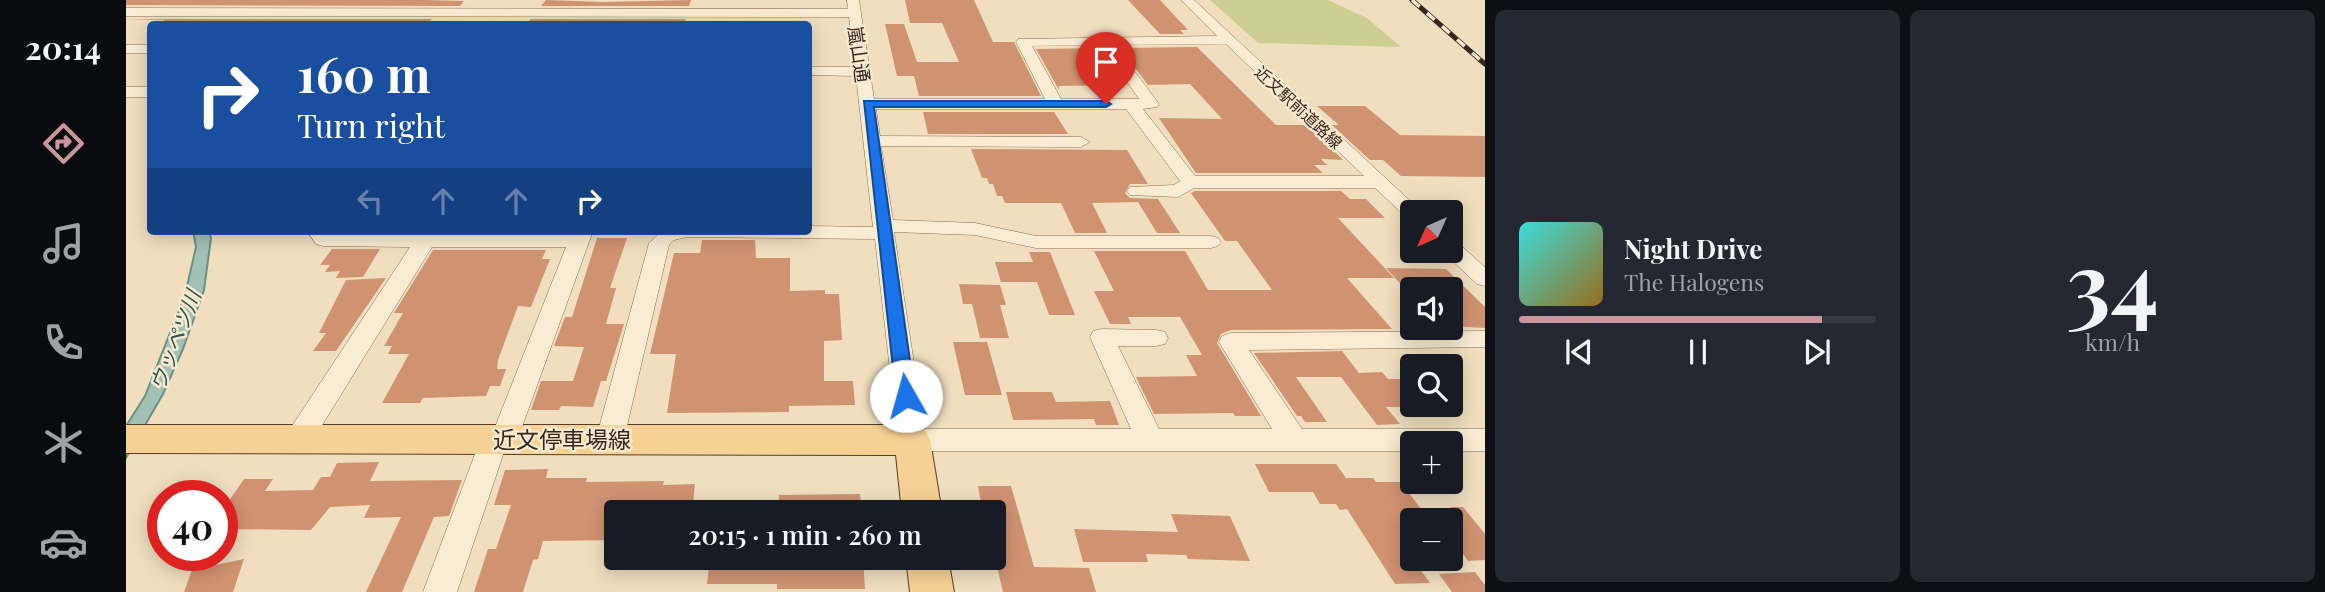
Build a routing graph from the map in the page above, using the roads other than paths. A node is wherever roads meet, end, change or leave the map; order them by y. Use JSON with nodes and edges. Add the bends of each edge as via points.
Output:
{"nodes":[{"id":1,"x":164,"y":0,"type":"edge"},
{"id":2,"x":515,"y":0,"type":"edge"},
{"id":3,"x":710,"y":0,"type":"edge"},
{"id":4,"x":1186,"y":0,"type":"edge"},
{"id":5,"x":619,"y":6,"type":"edge"},
{"id":6,"x":854,"y":6,"type":"edge"},
{"id":7,"x":126,"y":12,"type":"edge"},
{"id":8,"x":143,"y":12,"type":"junction"},
{"id":9,"x":500,"y":12,"type":"junction"},
{"id":10,"x":699,"y":12,"type":"junction"},
{"id":11,"x":668,"y":18,"type":"edge"},
{"id":12,"x":748,"y":18,"type":"edge"},
{"id":13,"x":567,"y":19,"type":"edge"},
{"id":14,"x":126,"y":21,"type":"edge"},
{"id":15,"x":488,"y":21,"type":"edge"},
{"id":16,"x":1227,"y":40,"type":"junction"},
{"id":17,"x":1105,"y":41,"type":"junction"},
{"id":18,"x":126,"y":49,"type":"edge"},
{"id":19,"x":147,"y":49,"type":"edge"},
{"id":20,"x":812,"y":71,"type":"edge"},
{"id":21,"x":862,"y":72,"type":"junction"},
{"id":22,"x":126,"y":92,"type":"edge"},
{"id":23,"x":147,"y":92,"type":"edge"},
{"id":24,"x":868,"y":104,"type":"junction"},
{"id":25,"x":1056,"y":104,"type":"junction"},
{"id":26,"x":1131,"y":104,"type":"junction"},
{"id":27,"x":873,"y":141,"type":"junction"},
{"id":28,"x":1081,"y":142,"type":"dead end"},
{"id":29,"x":1190,"y":182,"type":"junction"},
{"id":30,"x":1380,"y":182,"type":"junction"},
{"id":31,"x":1137,"y":191,"type":"dead end"},
{"id":32,"x":1400,"y":201,"type":"edge"},
{"id":33,"x":884,"y":230,"type":"junction"},
{"id":34,"x":812,"y":231,"type":"edge"},
{"id":35,"x":320,"y":235,"type":"edge"},
{"id":36,"x":428,"y":235,"type":"edge"},
{"id":37,"x":672,"y":235,"type":"edge"},
{"id":38,"x":581,"y":236,"type":"edge"},
{"id":39,"x":1211,"y":242,"type":"dead end"},
{"id":40,"x":1463,"y":258,"type":"edge"},
{"id":41,"x":1482,"y":275,"type":"edge"},
{"id":42,"x":1156,"y":338,"type":"dead end"},
{"id":43,"x":1485,"y":339,"type":"edge"},
{"id":44,"x":499,"y":438,"type":"junction"},
{"id":45,"x":126,"y":439,"type":"edge"},
{"id":46,"x":610,"y":439,"type":"junction"},
{"id":47,"x":298,"y":440,"type":"junction"},
{"id":48,"x":912,"y":440,"type":"junction"},
{"id":49,"x":1150,"y":440,"type":"junction"},
{"id":50,"x":1294,"y":440,"type":"junction"},
{"id":51,"x":1485,"y":440,"type":"edge"},
{"id":52,"x":920,"y":500,"type":"edge"},
{"id":53,"x":929,"y":570,"type":"edge"},
{"id":54,"x":440,"y":592,"type":"edge"},
{"id":55,"x":932,"y":592,"type":"edge"}],
"edges":[{"from":1,"to":8,"type":"street"},
{"from":2,"to":9,"type":"street"},
{"from":3,"to":10,"type":"street"},
{"from":4,"to":16,"type":"street","name":"近文駅前道路線"},
{"from":5,"to":11,"type":"street"},
{"from":5,"to":13,"type":"street"},
{"from":6,"to":12,"type":"street"},
{"from":6,"to":21,"type":"street","name":"嵐山通"},
{"from":7,"to":8,"type":"street"},
{"from":8,"to":9,"type":"street"},
{"from":8,"to":14,"type":"street"},
{"from":9,"to":13,"type":"street"},
{"from":9,"to":15,"type":"street"},
{"from":10,"to":11,"type":"street"},
{"from":10,"to":12,"type":"street"},
{"from":16,"to":17,"type":"street"},
{"from":16,"to":30,"type":"street","name":"近文駅前道路線"},
{"from":17,"to":25,"type":"street","via":[[1024,42]]},
{"from":17,"to":26,"type":"street","via":[[1151,104]]},
{"from":18,"to":19,"type":"street"},
{"from":20,"to":21,"type":"street"},
{"from":21,"to":24,"type":"street","name":"嵐山通"},
{"from":22,"to":23,"type":"street"},
{"from":24,"to":25,"type":"street"},
{"from":24,"to":27,"type":"street","name":"嵐山通"},
{"from":25,"to":26,"type":"street"},
{"from":26,"to":29,"type":"street"},
{"from":27,"to":28,"type":"street"},
{"from":27,"to":33,"type":"street","name":"嵐山通"},
{"from":29,"to":30,"type":"street"},
{"from":29,"to":31,"type":"street","via":[[1178,191]]},
{"from":30,"to":32,"type":"street","name":"近文駅前道路線"},
{"from":33,"to":34,"type":"street"},
{"from":33,"to":39,"type":"street","via":[[975,229],[1036,242]]},
{"from":33,"to":48,"type":"street","name":"嵐山通"},
{"from":35,"to":36,"type":"street","via":[[323,240]]},
{"from":36,"to":38,"type":"street"},
{"from":36,"to":47,"type":"street"},
{"from":37,"to":46,"type":"street","via":[[659,243]]},
{"from":38,"to":44,"type":"street"},
{"from":40,"to":41,"type":"street"},
{"from":42,"to":49,"type":"street","via":[[1102,337]]},
{"from":43,"to":50,"type":"street","via":[[1231,342]]},
{"from":44,"to":46,"type":"main road","name":"近文停車場線"},
{"from":44,"to":47,"type":"main road","name":"近文停車場線"},
{"from":44,"to":54,"type":"street"},
{"from":45,"to":47,"type":"main road","name":"近文停車場線"},
{"from":46,"to":48,"type":"main road","name":"近文停車場線"},
{"from":48,"to":49,"type":"street"},
{"from":48,"to":52,"type":"main road"},
{"from":49,"to":50,"type":"street"},
{"from":50,"to":51,"type":"street"},
{"from":53,"to":55,"type":"main road"}]}
